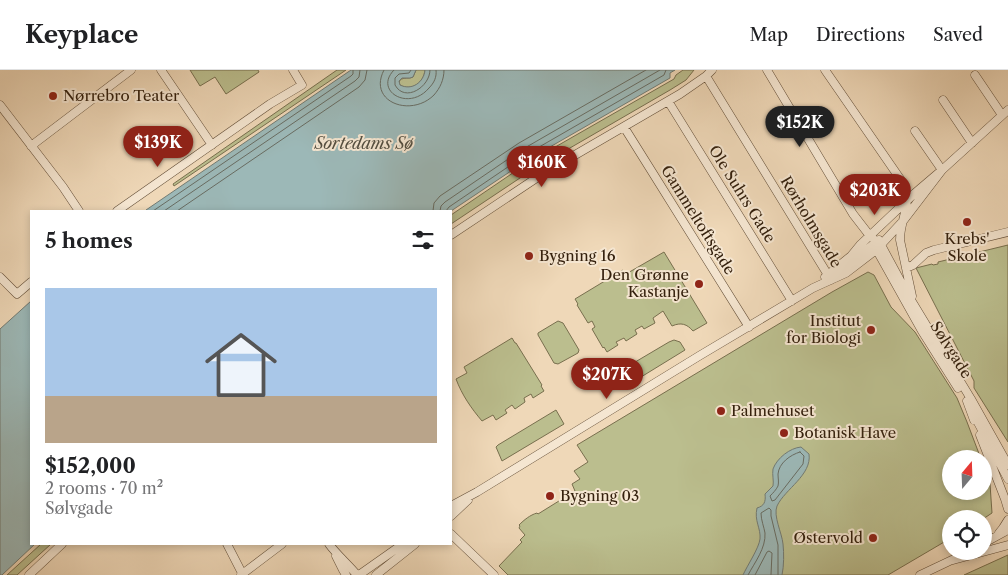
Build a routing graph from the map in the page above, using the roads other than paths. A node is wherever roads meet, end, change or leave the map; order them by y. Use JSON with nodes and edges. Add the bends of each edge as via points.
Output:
{"nodes":[{"id":1,"x":131,"y":70,"type":"edge"},
{"id":2,"x":161,"y":70,"type":"edge"},
{"id":3,"x":293,"y":70,"type":"edge"},
{"id":4,"x":718,"y":70,"type":"edge"},
{"id":5,"x":767,"y":70,"type":"edge"},
{"id":6,"x":825,"y":70,"type":"edge"},
{"id":7,"x":710,"y":72,"type":"edge"},
{"id":8,"x":975,"y":75,"type":"dead end"},
{"id":9,"x":943,"y":100,"type":"dead end"},
{"id":10,"x":668,"y":101,"type":"junction"},
{"id":11,"x":0,"y":105,"type":"edge"},
{"id":12,"x":1005,"y":113,"type":"edge"},
{"id":13,"x":624,"y":127,"type":"junction"},
{"id":14,"x":915,"y":131,"type":"dead end"},
{"id":15,"x":972,"y":143,"type":"junction"},
{"id":16,"x":212,"y":145,"type":"junction"},
{"id":17,"x":31,"y":146,"type":"junction"},
{"id":18,"x":942,"y":170,"type":"junction"},
{"id":19,"x":63,"y":187,"type":"junction"},
{"id":20,"x":908,"y":200,"type":"junction"},
{"id":21,"x":78,"y":210,"type":"edge"},
{"id":22,"x":85,"y":210,"type":"edge"},
{"id":23,"x":118,"y":210,"type":"edge"},
{"id":24,"x":904,"y":218,"type":"junction"},
{"id":25,"x":1008,"y":232,"type":"edge"},
{"id":26,"x":452,"y":234,"type":"edge"},
{"id":27,"x":870,"y":236,"type":"junction"},
{"id":28,"x":877,"y":246,"type":"junction"},
{"id":29,"x":906,"y":268,"type":"junction"},
{"id":30,"x":0,"y":276,"type":"edge"},
{"id":31,"x":829,"y":277,"type":"junction"},
{"id":32,"x":30,"y":283,"type":"edge"},
{"id":33,"x":792,"y":301,"type":"junction"},
{"id":34,"x":921,"y":317,"type":"junction"},
{"id":35,"x":749,"y":327,"type":"junction"},
{"id":36,"x":966,"y":401,"type":"junction"},
{"id":37,"x":1008,"y":465,"type":"edge"},
{"id":38,"x":1008,"y":479,"type":"edge"},
{"id":39,"x":477,"y":492,"type":"junction"},
{"id":40,"x":452,"y":505,"type":"edge"},
{"id":41,"x":1008,"y":510,"type":"edge"},
{"id":42,"x":452,"y":515,"type":"edge"},
{"id":43,"x":1008,"y":520,"type":"edge"},
{"id":44,"x":1008,"y":530,"type":"edge"},
{"id":45,"x":452,"y":535,"type":"edge"},
{"id":46,"x":994,"y":537,"type":"joint"},
{"id":47,"x":1008,"y":538,"type":"edge"},
{"id":48,"x":61,"y":545,"type":"edge"},
{"id":49,"x":227,"y":545,"type":"edge"},
{"id":50,"x":281,"y":545,"type":"edge"},
{"id":51,"x":330,"y":545,"type":"edge"},
{"id":52,"x":402,"y":545,"type":"edge"},
{"id":53,"x":413,"y":545,"type":"edge"},
{"id":54,"x":992,"y":545,"type":"edge"},
{"id":55,"x":1008,"y":545,"type":"edge"},
{"id":56,"x":992,"y":549,"type":"edge"},
{"id":57,"x":334,"y":552,"type":"junction"},
{"id":58,"x":953,"y":560,"type":"edge"},
{"id":59,"x":29,"y":575,"type":"edge"},
{"id":60,"x":242,"y":575,"type":"edge"},
{"id":61,"x":346,"y":575,"type":"edge"},
{"id":62,"x":358,"y":575,"type":"edge"},
{"id":63,"x":376,"y":575,"type":"edge"},
{"id":64,"x":494,"y":575,"type":"edge"},
{"id":65,"x":920,"y":575,"type":"edge"}],
"edges":[{"from":1,"to":17,"type":"street"},
{"from":2,"to":16,"type":"street"},
{"from":3,"to":16,"type":"street","via":[[302,85]]},
{"from":4,"to":7,"type":"street"},
{"from":5,"to":27,"type":"street","name":"Sølvgade","via":[[853,214]]},
{"from":6,"to":20,"type":"street","via":[[903,183]]},
{"from":7,"to":10,"type":"street"},
{"from":7,"to":31,"type":"street","name":"Rørholmsgade"},
{"from":8,"to":12,"type":"street"},
{"from":9,"to":15,"type":"street"},
{"from":10,"to":13,"type":"street"},
{"from":10,"to":33,"type":"street","name":"Ole Suhrs Gade"},
{"from":11,"to":17,"type":"street"},
{"from":12,"to":15,"type":"street"},
{"from":13,"to":26,"type":"street","via":[[544,173]]},
{"from":13,"to":35,"type":"street","name":"Gammeltoftsgade"},
{"from":14,"to":18,"type":"street"},
{"from":15,"to":18,"type":"street"},
{"from":16,"to":23,"type":"street"},
{"from":17,"to":19,"type":"street"},
{"from":18,"to":20,"type":"street"},
{"from":18,"to":24,"type":"street"},
{"from":19,"to":21,"type":"street"},
{"from":19,"to":22,"type":"street"},
{"from":20,"to":24,"type":"street","name":"Sølvgade"},
{"from":20,"to":27,"type":"street"},
{"from":24,"to":28,"type":"street"},
{"from":24,"to":29,"type":"street","name":"Sølvgade","via":[[900,240]]},
{"from":25,"to":29,"type":"street","via":[[934,250]]},
{"from":27,"to":28,"type":"street","name":"Sølvgade"},
{"from":27,"to":31,"type":"street"},
{"from":28,"to":31,"type":"street","via":[[846,273]]},
{"from":28,"to":34,"type":"street","name":"Sølvgade"},
{"from":28,"to":36,"type":"street","name":"Sølvgade","via":[[922,331]]},
{"from":29,"to":34,"type":"street","name":"Sølvgade","via":[[910,290]]},
{"from":30,"to":32,"type":"street","via":[[16,294]]},
{"from":31,"to":33,"type":"street"},
{"from":33,"to":35,"type":"street"},
{"from":34,"to":37,"type":"street","name":"Sølvgade"},
{"from":35,"to":39,"type":"street"},
{"from":36,"to":38,"type":"street","name":"Sølvgade"},
{"from":36,"to":41,"type":"street"},
{"from":39,"to":40,"type":"street"},
{"from":39,"to":42,"type":"street"},
{"from":43,"to":46,"type":"street"},
{"from":44,"to":46,"type":"street"},
{"from":45,"to":64,"type":"street"},
{"from":47,"to":54,"type":"street"},
{"from":48,"to":59,"type":"street"},
{"from":49,"to":60,"type":"street"},
{"from":50,"to":60,"type":"street"},
{"from":51,"to":57,"type":"street"},
{"from":52,"to":62,"type":"street"},
{"from":53,"to":63,"type":"street"},
{"from":55,"to":56,"type":"street"},
{"from":57,"to":61,"type":"street"},
{"from":57,"to":62,"type":"street"},
{"from":58,"to":65,"type":"street"}]}
